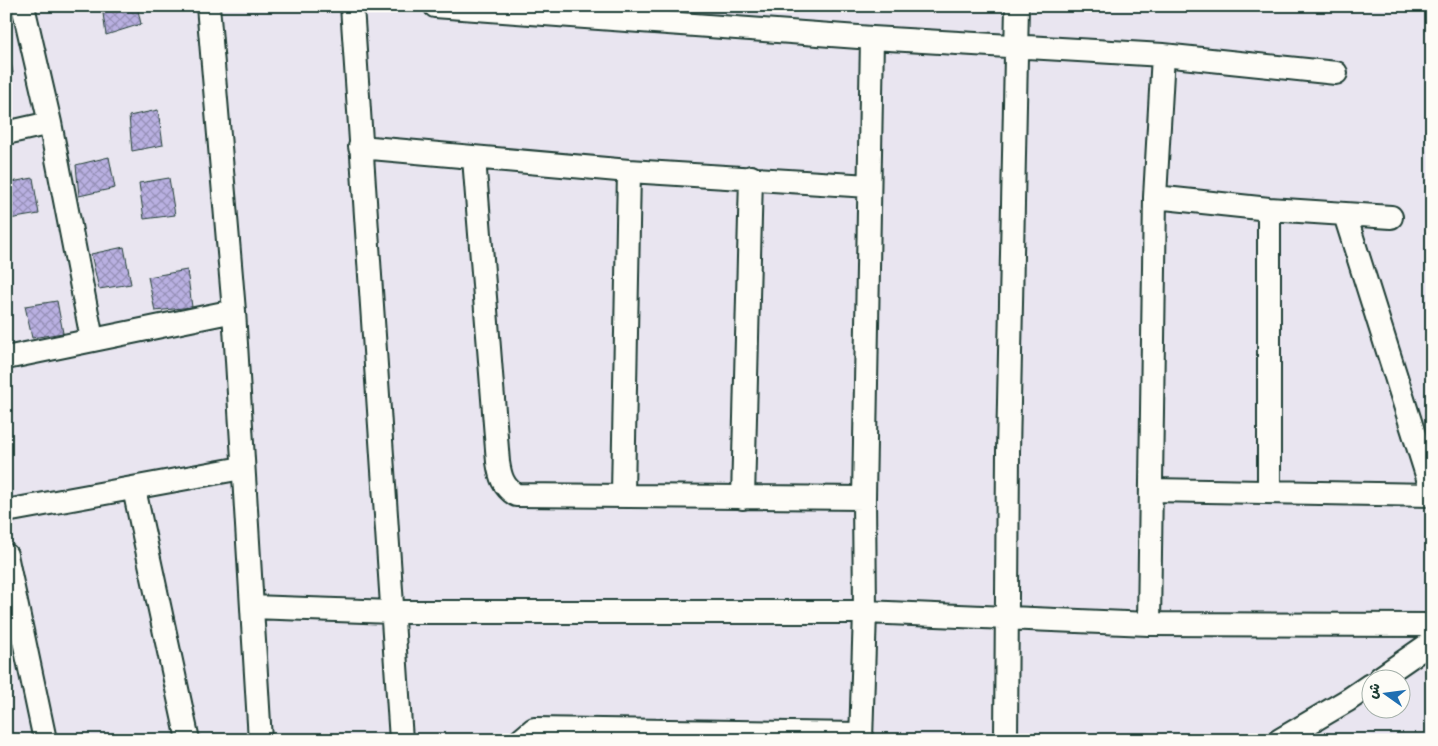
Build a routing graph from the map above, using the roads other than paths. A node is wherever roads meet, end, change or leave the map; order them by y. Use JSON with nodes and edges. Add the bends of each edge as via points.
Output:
{"nodes":[{"id":1,"x":24,"y":6,"type":"edge"},
{"id":2,"x":208,"y":6,"type":"edge"},
{"id":3,"x":352,"y":6,"type":"edge"},
{"id":4,"x":435,"y":6,"type":"edge"},
{"id":5,"x":1017,"y":6,"type":"edge"},
{"id":6,"x":872,"y":38,"type":"junction"},
{"id":7,"x":1016,"y":45,"type":"junction"},
{"id":8,"x":1163,"y":55,"type":"junction"},
{"id":9,"x":1336,"y":73,"type":"dead end"},
{"id":10,"x":50,"y":123,"type":"junction"},
{"id":11,"x":6,"y":133,"type":"edge"},
{"id":12,"x":360,"y":147,"type":"junction"},
{"id":13,"x":474,"y":158,"type":"junction"},
{"id":14,"x":629,"y":172,"type":"junction"},
{"id":15,"x":751,"y":178,"type":"junction"},
{"id":16,"x":869,"y":186,"type":"junction"},
{"id":17,"x":1155,"y":197,"type":"junction"},
{"id":18,"x":1269,"y":209,"type":"junction"},
{"id":19,"x":1345,"y":215,"type":"junction"},
{"id":20,"x":1391,"y":217,"type":"dead end"},
{"id":21,"x":234,"y":311,"type":"junction"},
{"id":22,"x":92,"y":339,"type":"junction"},
{"id":23,"x":6,"y":358,"type":"edge"},
{"id":24,"x":242,"y":468,"type":"junction"},
{"id":25,"x":134,"y":489,"type":"junction"},
{"id":26,"x":1151,"y":490,"type":"junction"},
{"id":27,"x":1268,"y":492,"type":"junction"},
{"id":28,"x":1432,"y":493,"type":"edge"},
{"id":29,"x":623,"y":494,"type":"junction"},
{"id":30,"x":743,"y":498,"type":"junction"},
{"id":31,"x":864,"y":498,"type":"junction"},
{"id":32,"x":6,"y":511,"type":"edge"},
{"id":33,"x":6,"y":555,"type":"edge"},
{"id":34,"x":252,"y":607,"type":"junction"},
{"id":35,"x":392,"y":612,"type":"junction"},
{"id":36,"x":865,"y":612,"type":"junction"},
{"id":37,"x":1006,"y":620,"type":"junction"},
{"id":38,"x":1148,"y":624,"type":"junction"},
{"id":39,"x":1432,"y":624,"type":"edge"},
{"id":40,"x":1432,"y":642,"type":"edge"},
{"id":41,"x":1394,"y":668,"type":"edge"},
{"id":42,"x":1360,"y":692,"type":"edge"},
{"id":43,"x":621,"y":735,"type":"edge"},
{"id":44,"x":729,"y":736,"type":"edge"},
{"id":45,"x":860,"y":737,"type":"edge"},
{"id":46,"x":45,"y":740,"type":"edge"},
{"id":47,"x":188,"y":740,"type":"edge"},
{"id":48,"x":260,"y":740,"type":"edge"},
{"id":49,"x":401,"y":740,"type":"edge"},
{"id":50,"x":521,"y":740,"type":"edge"},
{"id":51,"x":1006,"y":740,"type":"edge"},
{"id":52,"x":1280,"y":740,"type":"edge"}],
"edges":[{"from":1,"to":10,"type":"street"},
{"from":2,"to":21,"type":"street"},
{"from":3,"to":12,"type":"street"},
{"from":4,"to":6,"type":"street"},
{"from":5,"to":7,"type":"street"},
{"from":6,"to":7,"type":"street"},
{"from":6,"to":16,"type":"street"},
{"from":7,"to":8,"type":"street"},
{"from":7,"to":37,"type":"street"},
{"from":8,"to":9,"type":"street"},
{"from":8,"to":17,"type":"street"},
{"from":10,"to":11,"type":"street"},
{"from":10,"to":22,"type":"street"},
{"from":12,"to":13,"type":"street"},
{"from":12,"to":35,"type":"street"},
{"from":13,"to":14,"type":"street"},
{"from":13,"to":29,"type":"street","via":[[502,480],[516,495]]},
{"from":14,"to":15,"type":"street"},
{"from":14,"to":29,"type":"street"},
{"from":15,"to":16,"type":"street"},
{"from":15,"to":30,"type":"street"},
{"from":16,"to":31,"type":"street"},
{"from":17,"to":18,"type":"street"},
{"from":17,"to":26,"type":"street"},
{"from":18,"to":19,"type":"street"},
{"from":18,"to":27,"type":"street"},
{"from":19,"to":20,"type":"street"},
{"from":19,"to":28,"type":"street"},
{"from":21,"to":22,"type":"street"},
{"from":21,"to":24,"type":"street"},
{"from":22,"to":23,"type":"street"},
{"from":24,"to":25,"type":"street"},
{"from":24,"to":34,"type":"street"},
{"from":25,"to":32,"type":"street"},
{"from":25,"to":47,"type":"street"},
{"from":26,"to":27,"type":"street"},
{"from":26,"to":38,"type":"street"},
{"from":27,"to":28,"type":"street"},
{"from":29,"to":30,"type":"street"},
{"from":30,"to":31,"type":"street"},
{"from":31,"to":36,"type":"street"},
{"from":33,"to":46,"type":"street"},
{"from":34,"to":35,"type":"street"},
{"from":34,"to":48,"type":"street"},
{"from":35,"to":36,"type":"street"},
{"from":35,"to":49,"type":"street"},
{"from":36,"to":37,"type":"street"},
{"from":36,"to":45,"type":"street"},
{"from":37,"to":38,"type":"street"},
{"from":37,"to":51,"type":"street"},
{"from":38,"to":39,"type":"street"},
{"from":40,"to":41,"type":"street"},
{"from":42,"to":52,"type":"street"},
{"from":43,"to":44,"type":"street"},
{"from":43,"to":50,"type":"street","via":[[534,729]]},
{"from":44,"to":45,"type":"street"}]}
